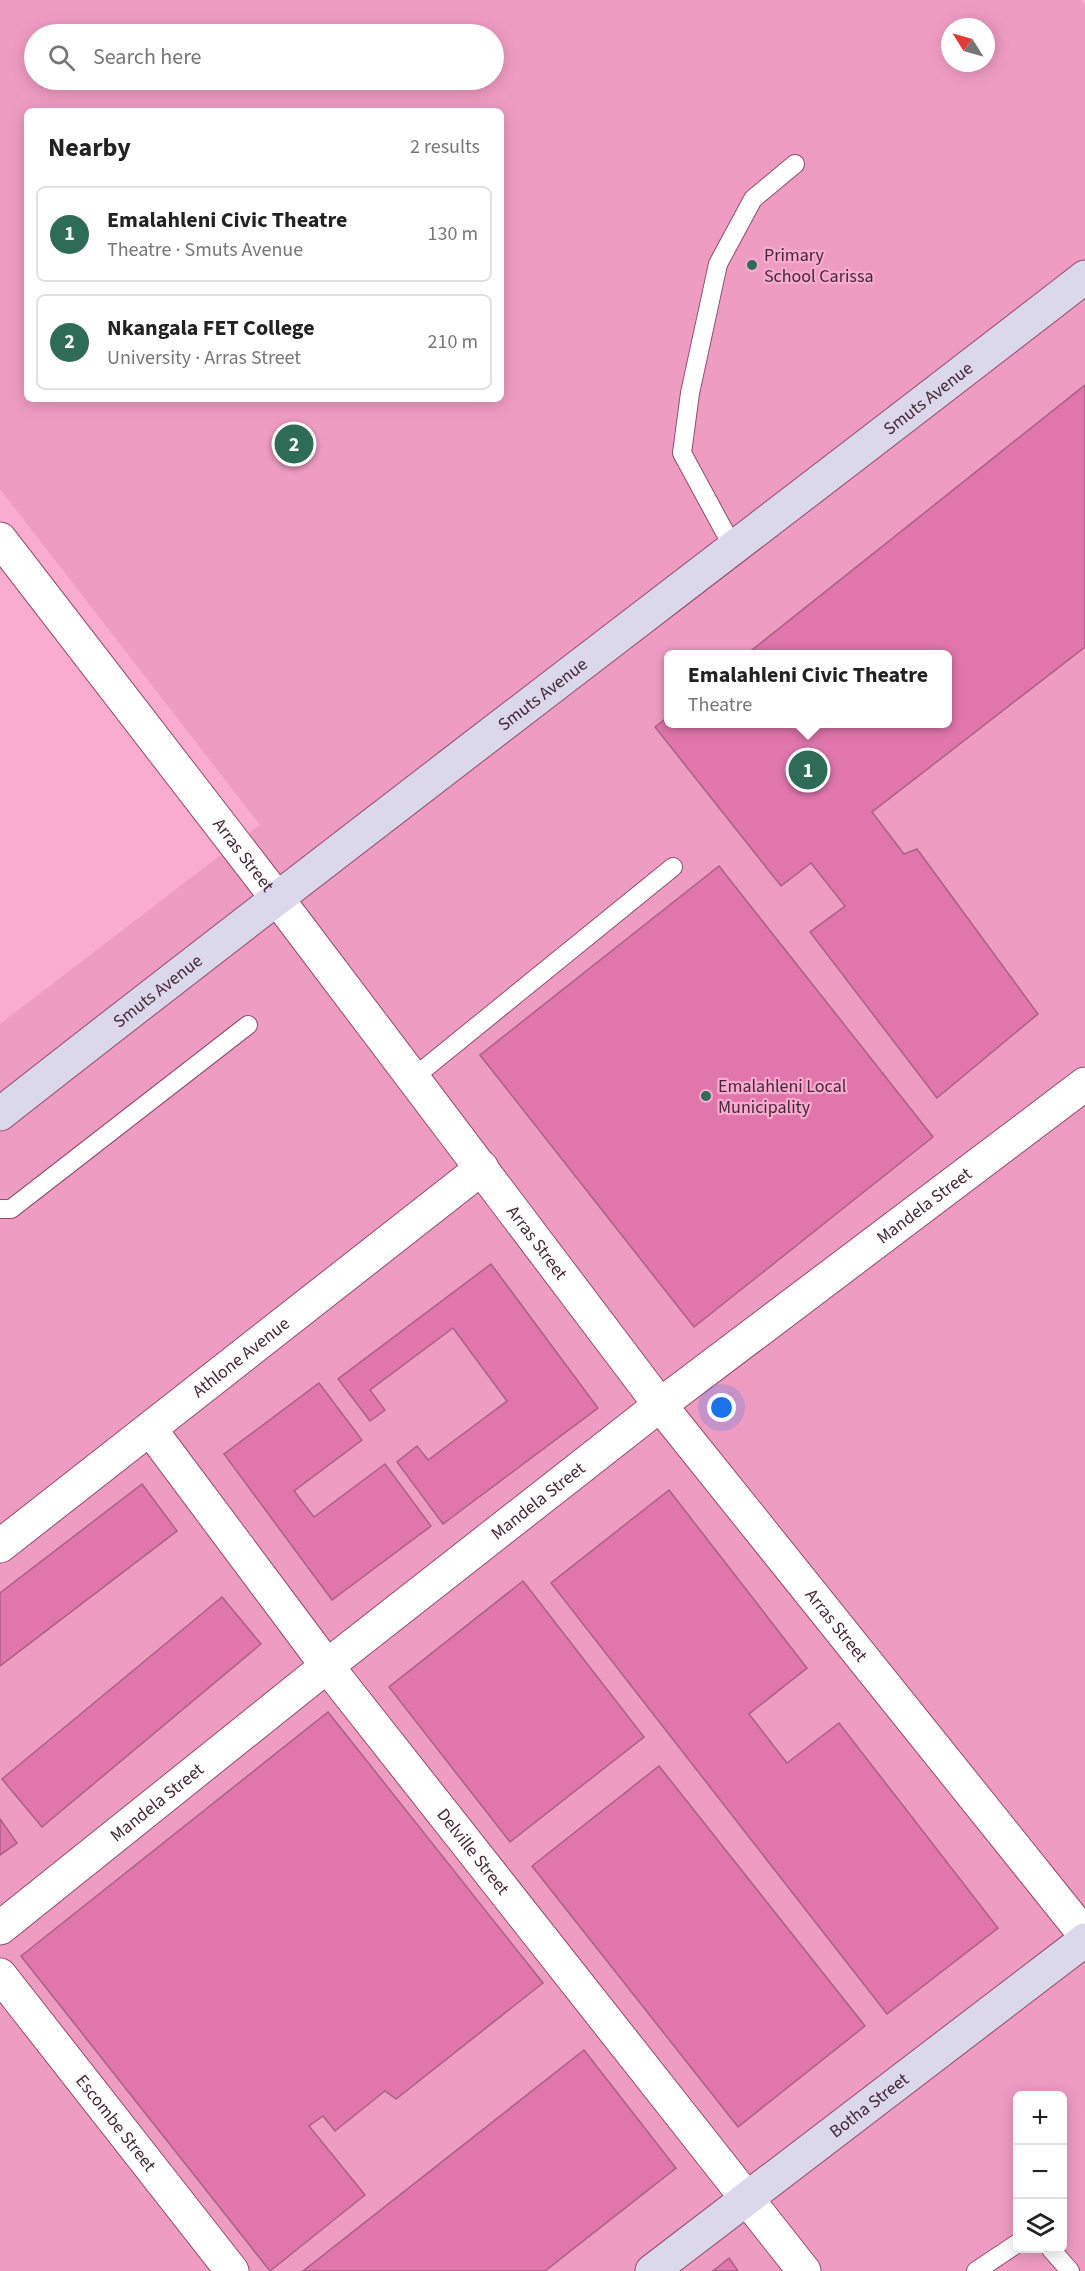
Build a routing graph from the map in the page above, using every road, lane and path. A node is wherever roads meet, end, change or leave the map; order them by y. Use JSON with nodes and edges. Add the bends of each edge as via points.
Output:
{"nodes":[{"id":1,"x":795,"y":164,"type":"dead end"},
{"id":2,"x":1085,"y":277,"type":"edge"},
{"id":3,"x":0,"y":539,"type":"edge"},
{"id":4,"x":734,"y":549,"type":"junction"},
{"id":5,"x":673,"y":867,"type":"dead end"},
{"id":6,"x":276,"y":897,"type":"junction"},
{"id":7,"x":248,"y":1025,"type":"dead end"},
{"id":8,"x":413,"y":1078,"type":"junction"},
{"id":9,"x":1085,"y":1084,"type":"edge"},
{"id":10,"x":0,"y":1114,"type":"edge"},
{"id":11,"x":482,"y":1168,"type":"junction"},
{"id":12,"x":0,"y":1209,"type":"edge"},
{"id":13,"x":660,"y":1405,"type":"junction"},
{"id":14,"x":150,"y":1429,"type":"junction"},
{"id":15,"x":0,"y":1546,"type":"edge"},
{"id":16,"x":327,"y":1666,"type":"junction"},
{"id":17,"x":0,"y":1928,"type":"edge"},
{"id":18,"x":1085,"y":1935,"type":"edge"},
{"id":19,"x":1085,"y":1940,"type":"edge"},
{"id":20,"x":0,"y":1975,"type":"edge"},
{"id":21,"x":748,"y":2198,"type":"junction"},
{"id":22,"x":1013,"y":2246,"type":"edge"},
{"id":23,"x":1054,"y":2253,"type":"edge"},
{"id":24,"x":232,"y":2271,"type":"edge"},
{"id":25,"x":652,"y":2271,"type":"edge"},
{"id":26,"x":804,"y":2271,"type":"edge"},
{"id":27,"x":976,"y":2271,"type":"edge"},
{"id":28,"x":1070,"y":2271,"type":"edge"}],
"edges":[{"from":1,"to":4,"type":"lane","via":[[753,199],[718,264],[690,393],[682,453]]},
{"from":2,"to":4,"type":"main road","name":"Smuts Avenue"},
{"from":3,"to":6,"type":"street","name":"Arras Street"},
{"from":4,"to":6,"type":"main road","name":"Smuts Avenue"},
{"from":5,"to":8,"type":"lane"},
{"from":6,"to":8,"type":"street","name":"Arras Street"},
{"from":6,"to":10,"type":"main road","name":"Smuts Avenue"},
{"from":7,"to":12,"type":"lane","via":[[11,1209]]},
{"from":8,"to":11,"type":"street","name":"Arras Street"},
{"from":9,"to":13,"type":"street","name":"Mandela Street"},
{"from":11,"to":13,"type":"street","name":"Arras Street"},
{"from":11,"to":14,"type":"street","name":"Athlone Avenue"},
{"from":13,"to":16,"type":"street","name":"Mandela Street"},
{"from":13,"to":18,"type":"street","name":"Arras Street"},
{"from":14,"to":15,"type":"street","name":"Athlone Avenue"},
{"from":14,"to":16,"type":"street","name":"Delville Street"},
{"from":16,"to":17,"type":"street","name":"Mandela Street"},
{"from":16,"to":21,"type":"street","name":"Delville Street"},
{"from":19,"to":21,"type":"main road","name":"Botha Street"},
{"from":20,"to":24,"type":"street","name":"Escombe Street"},
{"from":21,"to":25,"type":"main road","name":"Botha Street"},
{"from":21,"to":26,"type":"street","name":"Delville Street"},
{"from":22,"to":27,"type":"lane"},
{"from":23,"to":28,"type":"lane"}]}
